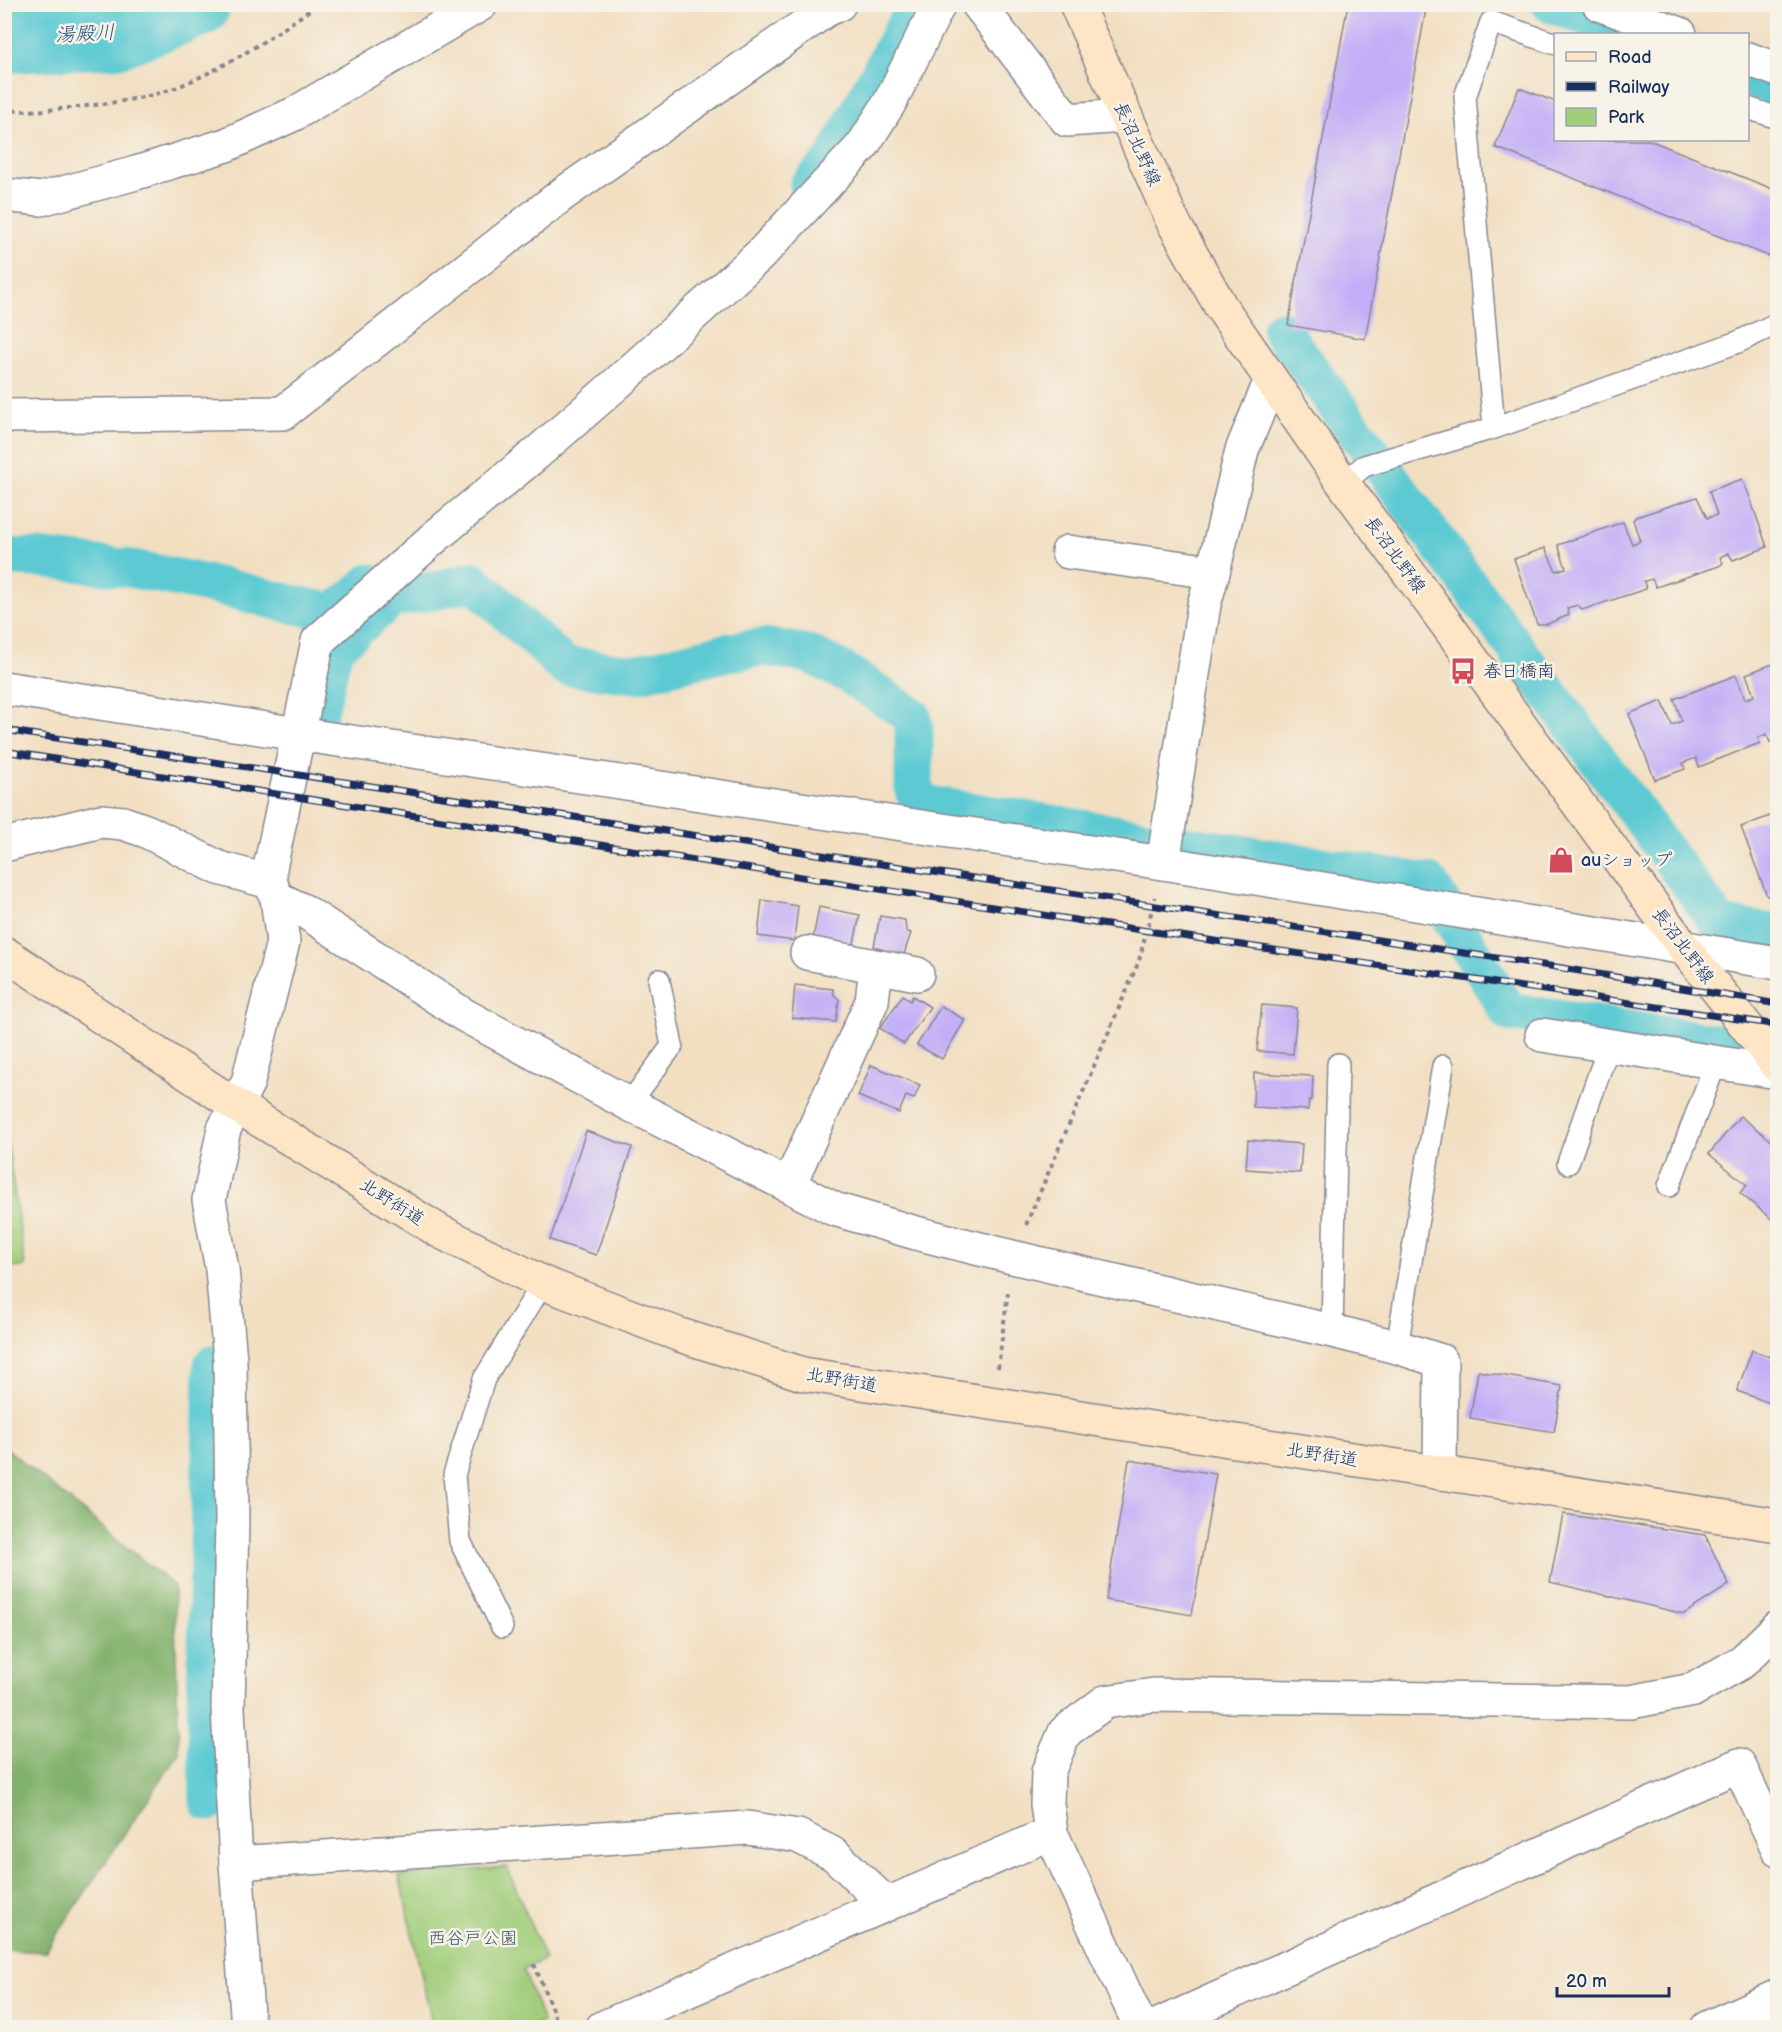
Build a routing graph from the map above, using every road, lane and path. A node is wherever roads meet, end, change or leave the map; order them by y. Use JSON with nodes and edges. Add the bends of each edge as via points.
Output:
{"nodes":[{"id":1,"x":318,"y":4,"type":"edge"},
{"id":2,"x":481,"y":4,"type":"edge"},
{"id":3,"x":839,"y":4,"type":"edge"},
{"id":4,"x":939,"y":4,"type":"edge"},
{"id":5,"x":978,"y":4,"type":"edge"},
{"id":6,"x":1076,"y":4,"type":"edge"},
{"id":7,"x":1599,"y":4,"type":"edge"},
{"id":8,"x":1677,"y":33,"type":"edge"},
{"id":9,"x":1554,"y":43,"type":"edge"},
{"id":10,"x":1749,"y":59,"type":"edge"},
{"id":11,"x":1778,"y":70,"type":"edge"},
{"id":12,"x":1749,"y":108,"type":"edge"},
{"id":13,"x":4,"y":110,"type":"edge"},
{"id":14,"x":1124,"y":116,"type":"junction"},
{"id":15,"x":1778,"y":118,"type":"edge"},
{"id":16,"x":4,"y":195,"type":"edge"},
{"id":17,"x":1778,"y":323,"type":"edge"},
{"id":18,"x":1271,"y":380,"type":"junction"},
{"id":19,"x":4,"y":416,"type":"edge"},
{"id":20,"x":1494,"y":428,"type":"junction"},
{"id":21,"x":1343,"y":483,"type":"junction"},
{"id":22,"x":1068,"y":552,"type":"dead end"},
{"id":23,"x":1213,"y":572,"type":"junction"},
{"id":24,"x":4,"y":688,"type":"edge"},
{"id":25,"x":298,"y":734,"type":"junction"},
{"id":26,"x":4,"y":845,"type":"edge"},
{"id":27,"x":1163,"y":863,"type":"junction"},
{"id":28,"x":274,"y":890,"type":"junction"},
{"id":29,"x":1684,"y":948,"type":"junction"},
{"id":30,"x":807,"y":952,"type":"dead end"},
{"id":31,"x":4,"y":953,"type":"edge"},
{"id":32,"x":1778,"y":963,"type":"edge"},
{"id":33,"x":876,"y":967,"type":"junction"},
{"id":34,"x":917,"y":974,"type":"dead end"},
{"id":35,"x":659,"y":980,"type":"dead end"},
{"id":36,"x":1542,"y":1035,"type":"dead end"},
{"id":37,"x":1609,"y":1045,"type":"junction"},
{"id":38,"x":1716,"y":1062,"type":"junction"},
{"id":39,"x":1338,"y":1064,"type":"dead end"},
{"id":40,"x":1443,"y":1066,"type":"dead end"},
{"id":41,"x":1778,"y":1066,"type":"edge"},
{"id":42,"x":1778,"y":1072,"type":"edge"},
{"id":43,"x":629,"y":1104,"type":"junction"},
{"id":44,"x":237,"y":1106,"type":"junction"},
{"id":45,"x":1568,"y":1163,"type":"dead end"},
{"id":46,"x":789,"y":1185,"type":"junction"},
{"id":47,"x":1669,"y":1186,"type":"dead end"},
{"id":48,"x":1012,"y":1257,"type":"junction"},
{"id":49,"x":543,"y":1283,"type":"junction"},
{"id":50,"x":1332,"y":1331,"type":"junction"},
{"id":51,"x":1397,"y":1347,"type":"junction"},
{"id":52,"x":993,"y":1404,"type":"junction"},
{"id":53,"x":1440,"y":1473,"type":"junction"},
{"id":54,"x":1778,"y":1525,"type":"edge"},
{"id":55,"x":502,"y":1627,"type":"dead end"},
{"id":56,"x":1778,"y":1627,"type":"edge"},
{"id":57,"x":1051,"y":1833,"type":"junction"},
{"id":58,"x":1778,"y":1849,"type":"edge"},
{"id":59,"x":236,"y":1863,"type":"junction"},
{"id":60,"x":886,"y":1904,"type":"junction"},
{"id":61,"x":534,"y":1964,"type":"dead end"},
{"id":62,"x":1778,"y":1996,"type":"edge"},
{"id":63,"x":248,"y":2028,"type":"edge"},
{"id":64,"x":558,"y":2028,"type":"edge"},
{"id":65,"x":602,"y":2028,"type":"edge"},
{"id":66,"x":1141,"y":2028,"type":"edge"},
{"id":67,"x":1152,"y":2028,"type":"edge"},
{"id":68,"x":1707,"y":2028,"type":"edge"}],
"edges":[{"from":1,"to":13,"type":"path","via":[[231,61],[170,89],[108,104],[29,112]]},
{"from":2,"to":16,"type":"street","via":[[294,114],[226,145],[41,199]]},
{"from":3,"to":19,"type":"street","via":[[563,194],[283,413]]},
{"from":4,"to":25,"type":"street","via":[[890,102],[863,145],[759,255],[614,386],[318,641]]},
{"from":5,"to":14,"type":"street","via":[[1067,120]]},
{"from":6,"to":14,"type":"main road","name":"長沼北野線"},
{"from":7,"to":8,"type":"street"},
{"from":9,"to":20,"type":"lane","via":[[1491,22],[1465,97]]},
{"from":10,"to":11,"type":"street"},
{"from":12,"to":15,"type":"lane"},
{"from":14,"to":18,"type":"main road","name":"長沼北野線","via":[[1172,220],[1221,307]]},
{"from":17,"to":20,"type":"lane","via":[[1738,342]]},
{"from":18,"to":21,"type":"main road","name":"長沼北野線"},
{"from":18,"to":23,"type":"street","via":[[1242,450]]},
{"from":20,"to":21,"type":"lane","via":[[1364,466]]},
{"from":21,"to":29,"type":"main road","name":"長沼北野線"},
{"from":22,"to":23,"type":"street"},
{"from":23,"to":27,"type":"street","via":[[1204,605]]},
{"from":24,"to":25,"type":"street"},
{"from":25,"to":27,"type":"street"},
{"from":25,"to":28,"type":"street","via":[[270,868]]},
{"from":26,"to":28,"type":"street","via":[[100,821],[123,823]]},
{"from":27,"to":29,"type":"street"},
{"from":27,"to":48,"type":"path","via":[[1139,961]]},
{"from":28,"to":43,"type":"street","via":[[464,1015]]},
{"from":28,"to":44,"type":"street","via":[[283,942],[248,1082]]},
{"from":29,"to":32,"type":"street"},
{"from":29,"to":41,"type":"main road","name":"長沼北野線"},
{"from":30,"to":33,"type":"street"},
{"from":31,"to":44,"type":"main road","name":"北野街道"},
{"from":33,"to":34,"type":"street"},
{"from":33,"to":46,"type":"street","via":[[872,1001]]},
{"from":35,"to":43,"type":"lane","via":[[672,1046]]},
{"from":36,"to":37,"type":"street"},
{"from":37,"to":38,"type":"street"},
{"from":37,"to":45,"type":"lane"},
{"from":38,"to":42,"type":"street"},
{"from":38,"to":47,"type":"lane"},
{"from":39,"to":50,"type":"lane"},
{"from":40,"to":51,"type":"lane"},
{"from":43,"to":46,"type":"street"},
{"from":44,"to":49,"type":"main road","name":"北野街道","via":[[439,1231]]},
{"from":44,"to":59,"type":"street","via":[[224,1129],[209,1200],[222,1269],[230,1360],[228,1708]]},
{"from":46,"to":48,"type":"street","via":[[834,1209]]},
{"from":48,"to":50,"type":"street"},
{"from":48,"to":52,"type":"path"},
{"from":49,"to":52,"type":"main road","name":"北野街道","via":[[680,1335],[803,1374]]},
{"from":49,"to":55,"type":"lane","via":[[484,1379],[454,1475],[460,1541]]},
{"from":50,"to":51,"type":"street"},
{"from":51,"to":53,"type":"street","via":[[1441,1361]]},
{"from":52,"to":53,"type":"main road","name":"北野街道"},
{"from":53,"to":54,"type":"main road","name":"北野街道"},
{"from":56,"to":57,"type":"street","via":[[1742,1662],[1693,1690],[1631,1702],[1154,1695],[1106,1702],[1065,1732],[1060,1742],[1048,1772]]},
{"from":57,"to":60,"type":"street"},
{"from":57,"to":66,"type":"street"},
{"from":58,"to":67,"type":"street","via":[[1739,1765]]},
{"from":59,"to":60,"type":"street","via":[[748,1828],[798,1836],[835,1855]]},
{"from":59,"to":63,"type":"street"},
{"from":60,"to":65,"type":"street"},
{"from":61,"to":64,"type":"path"},
{"from":62,"to":68,"type":"street"}]}
